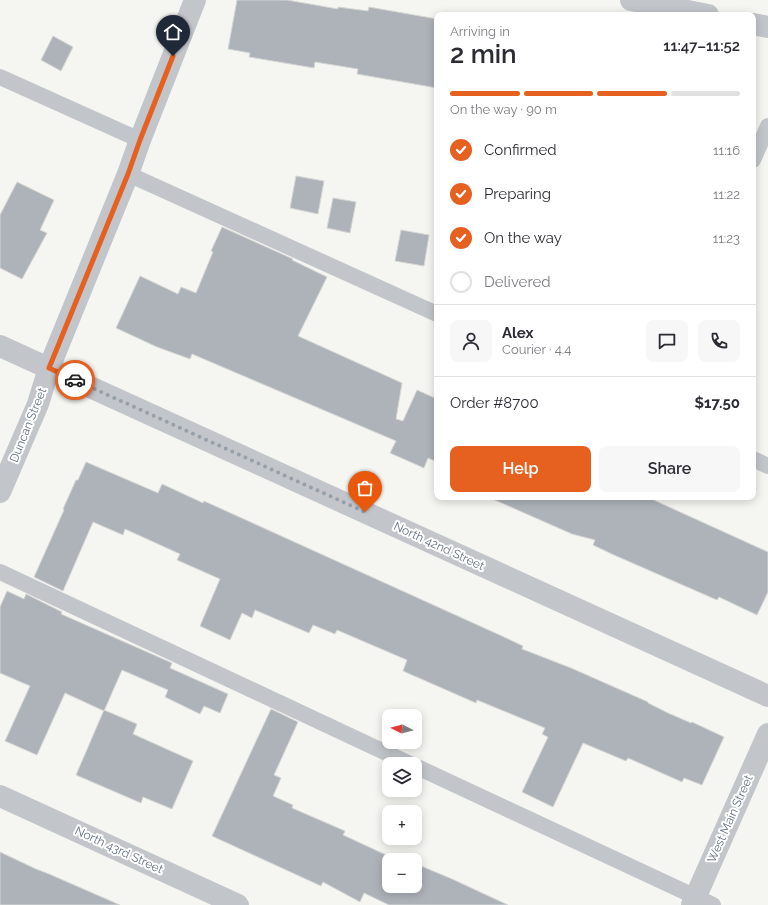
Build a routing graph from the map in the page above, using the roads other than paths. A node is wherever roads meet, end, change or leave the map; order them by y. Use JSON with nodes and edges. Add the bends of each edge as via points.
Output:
{"nodes":[{"id":1,"x":195,"y":0,"type":"edge"},
{"id":2,"x":631,"y":0,"type":"edge"},
{"id":3,"x":693,"y":12,"type":"edge"},
{"id":4,"x":756,"y":24,"type":"edge"},
{"id":5,"x":768,"y":26,"type":"edge"},
{"id":6,"x":0,"y":77,"type":"edge"},
{"id":7,"x":768,"y":126,"type":"edge"},
{"id":8,"x":140,"y":140,"type":"junction"},
{"id":9,"x":756,"y":153,"type":"edge"},
{"id":10,"x":128,"y":174,"type":"junction"},
{"id":11,"x":434,"y":313,"type":"edge"},
{"id":12,"x":0,"y":346,"type":"edge"},
{"id":13,"x":49,"y":368,"type":"junction"},
{"id":14,"x":756,"y":460,"type":"edge"},
{"id":15,"x":768,"y":466,"type":"edge"},
{"id":16,"x":0,"y":492,"type":"edge"},
{"id":17,"x":0,"y":572,"type":"edge"},
{"id":18,"x":768,"y":696,"type":"edge"},
{"id":19,"x":768,"y":734,"type":"edge"},
{"id":20,"x":395,"y":757,"type":"edge"},
{"id":21,"x":422,"y":769,"type":"edge"},
{"id":22,"x":0,"y":796,"type":"edge"},
{"id":23,"x":700,"y":902,"type":"edge"},
{"id":24,"x":238,"y":905,"type":"edge"}],
"edges":[{"from":1,"to":8,"type":"street","name":"Duncan Street"},
{"from":2,"to":3,"type":"street"},
{"from":4,"to":5,"type":"street"},
{"from":6,"to":8,"type":"lane"},
{"from":7,"to":9,"type":"lane"},
{"from":8,"to":10,"type":"street","name":"Duncan Street"},
{"from":10,"to":11,"type":"lane"},
{"from":10,"to":13,"type":"street","name":"Duncan Street"},
{"from":12,"to":13,"type":"street","name":"North 42nd Street"},
{"from":13,"to":16,"type":"street","name":"Duncan Street","via":[[38,404]]},
{"from":13,"to":18,"type":"street","name":"North 42nd Street"},
{"from":14,"to":15,"type":"lane"},
{"from":17,"to":20,"type":"lane"},
{"from":19,"to":23,"type":"street","name":"West Main Street"},
{"from":21,"to":23,"type":"lane"},
{"from":22,"to":24,"type":"street","name":"North 43rd Street"}]}
